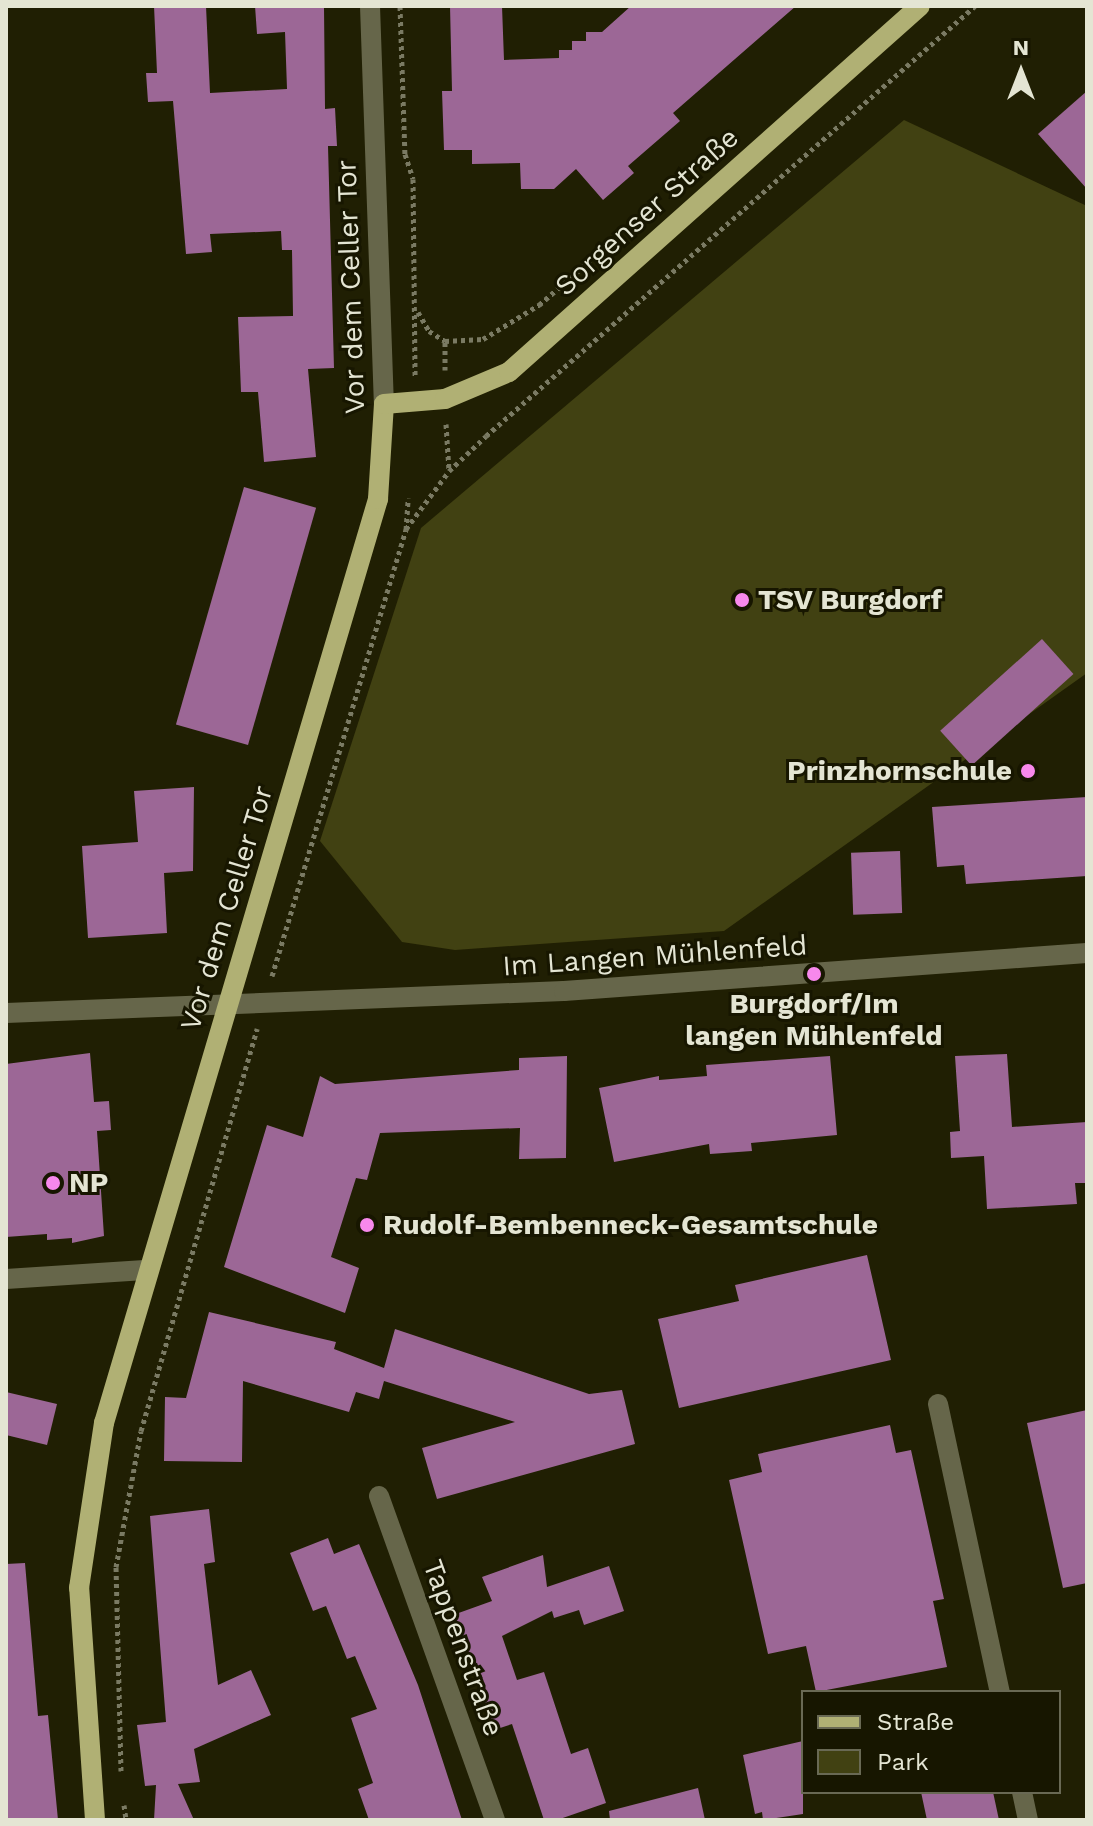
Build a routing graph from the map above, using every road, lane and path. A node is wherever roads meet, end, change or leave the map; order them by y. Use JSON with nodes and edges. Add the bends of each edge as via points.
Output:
{"nodes":[{"id":1,"x":370,"y":6,"type":"edge"},
{"id":2,"x":400,"y":6,"type":"edge"},
{"id":3,"x":920,"y":6,"type":"edge"},
{"id":4,"x":975,"y":6,"type":"edge"},
{"id":5,"x":621,"y":233,"type":"dead end"},
{"id":6,"x":384,"y":404,"type":"junction"},
{"id":7,"x":1087,"y":953,"type":"edge"},
{"id":8,"x":264,"y":1003,"type":"junction"},
{"id":9,"x":227,"y":1005,"type":"junction"},
{"id":10,"x":6,"y":1013,"type":"edge"},
{"id":11,"x":145,"y":1270,"type":"junction"},
{"id":12,"x":6,"y":1279,"type":"edge"},
{"id":13,"x":938,"y":1404,"type":"dead end"},
{"id":14,"x":379,"y":1496,"type":"dead end"},
{"id":15,"x":1000,"y":1690,"type":"edge"},
{"id":16,"x":122,"y":1782,"type":"dead end"},
{"id":17,"x":1022,"y":1794,"type":"edge"},
{"id":18,"x":122,"y":1797,"type":"dead end"},
{"id":19,"x":95,"y":1820,"type":"edge"},
{"id":20,"x":126,"y":1820,"type":"edge"},
{"id":21,"x":495,"y":1820,"type":"edge"},
{"id":22,"x":1028,"y":1820,"type":"edge"}],
"edges":[{"from":1,"to":6,"type":"street","name":"Vor dem Celler Tor"},
{"from":2,"to":5,"type":"path","via":[[418,311],[429,331],[445,341],[483,339],[539,305]]},
{"from":3,"to":6,"type":"main road","name":"Sorgenser Straße","via":[[509,372],[445,399]]},
{"from":4,"to":8,"type":"path","via":[[486,436],[449,471],[406,530]]},
{"from":6,"to":9,"type":"main road","name":"Vor dem Celler Tor","via":[[378,499]]},
{"from":7,"to":8,"type":"street","name":"Im Langen Mühlenfeld","via":[[564,991]]},
{"from":8,"to":9,"type":"street","name":"Im Langen Mühlenfeld"},
{"from":8,"to":16,"type":"path","via":[[141,1431],[116,1567]]},
{"from":9,"to":10,"type":"street","name":"Im Langen Mühlenfeld","via":[[107,1005]]},
{"from":9,"to":11,"type":"main road","name":"Vor dem Celler Tor"},
{"from":11,"to":12,"type":"street"},
{"from":11,"to":19,"type":"main road","name":"Vor dem Celler Tor","via":[[104,1423],[79,1588]]},
{"from":13,"to":15,"type":"street"},
{"from":14,"to":21,"type":"street","name":"Tappenstraße"},
{"from":17,"to":22,"type":"street"},
{"from":18,"to":20,"type":"path"}]}
